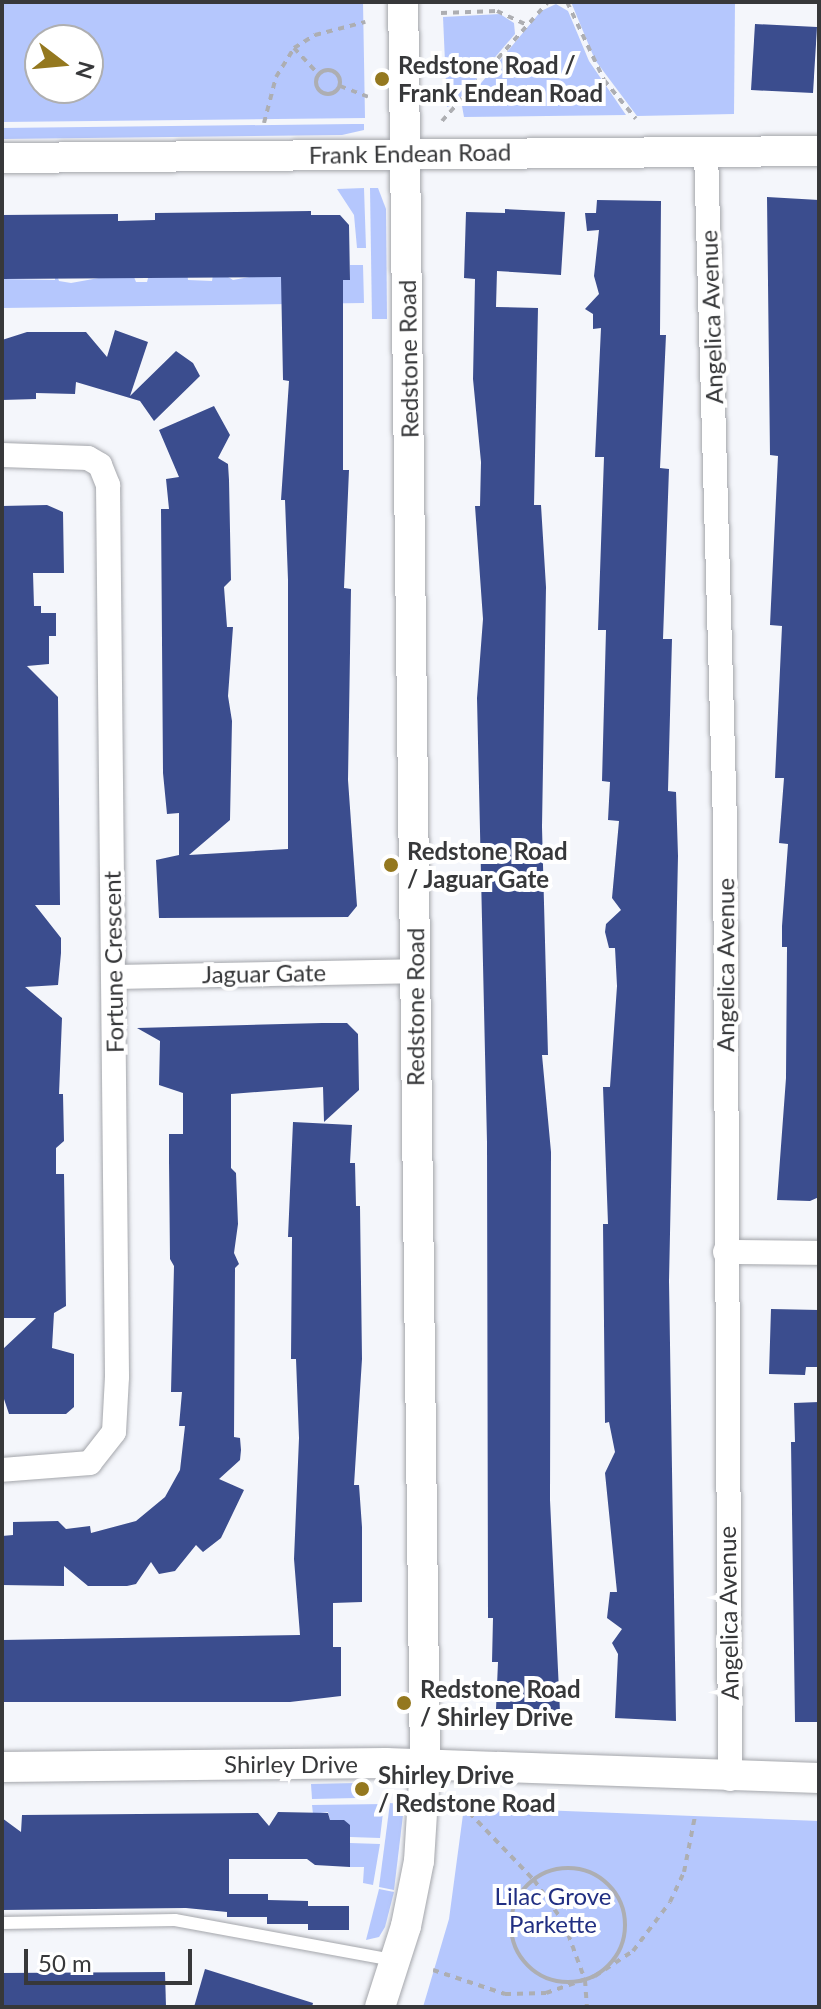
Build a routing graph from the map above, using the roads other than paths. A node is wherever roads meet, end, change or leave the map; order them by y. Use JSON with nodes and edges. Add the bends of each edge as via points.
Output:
{"nodes":[{"id":1,"x":403,"y":2,"type":"edge"},
{"id":2,"x":413,"y":2,"type":"edge"},
{"id":3,"x":819,"y":151,"type":"edge"},
{"id":4,"x":405,"y":152,"type":"junction"},
{"id":5,"x":706,"y":152,"type":"junction"},
{"id":6,"x":2,"y":158,"type":"edge"},
{"id":7,"x":2,"y":455,"type":"edge"},
{"id":8,"x":414,"y":971,"type":"junction"},
{"id":9,"x":114,"y":977,"type":"junction"},
{"id":10,"x":725,"y":1252,"type":"junction"},
{"id":11,"x":819,"y":1253,"type":"edge"},
{"id":12,"x":2,"y":1470,"type":"edge"},
{"id":13,"x":425,"y":1765,"type":"junction"},
{"id":14,"x":2,"y":1767,"type":"edge"},
{"id":15,"x":819,"y":1778,"type":"edge"},
{"id":16,"x":730,"y":1779,"type":"junction"},
{"id":17,"x":2,"y":1923,"type":"edge"},
{"id":18,"x":396,"y":1961,"type":"junction"},
{"id":19,"x":380,"y":2007,"type":"edge"}],
"edges":[{"from":1,"to":2,"type":"lane"},
{"from":1,"to":4,"type":"street","name":"Redstone Road"},
{"from":3,"to":5,"type":"street","name":"Frank Endean Road"},
{"from":4,"to":5,"type":"street","name":"Frank Endean Road"},
{"from":4,"to":6,"type":"street","name":"Frank Endean Road"},
{"from":4,"to":8,"type":"street","name":"Redstone Road"},
{"from":5,"to":10,"type":"street","name":"Angelica Avenue","via":[[725,822]]},
{"from":7,"to":9,"type":"street","name":"Fortune Crescent","via":[[88,458],[100,465],[108,485]]},
{"from":8,"to":9,"type":"street","name":"Jaguar Gate"},
{"from":8,"to":13,"type":"street","name":"Redstone Road"},
{"from":9,"to":12,"type":"street","name":"Fortune Crescent","via":[[114,1432],[90,1463]]},
{"from":10,"to":11,"type":"street"},
{"from":10,"to":16,"type":"street","name":"Angelica Avenue"},
{"from":13,"to":14,"type":"street","name":"Shirley Drive"},
{"from":13,"to":16,"type":"street","name":"Shirley Drive"},
{"from":13,"to":18,"type":"street","name":"Redstone Road","via":[[419,1861]]},
{"from":15,"to":16,"type":"street","name":"Shirley Drive"},
{"from":17,"to":18,"type":"lane","via":[[175,1920]]},
{"from":18,"to":19,"type":"street","name":"Redstone Road"}]}
